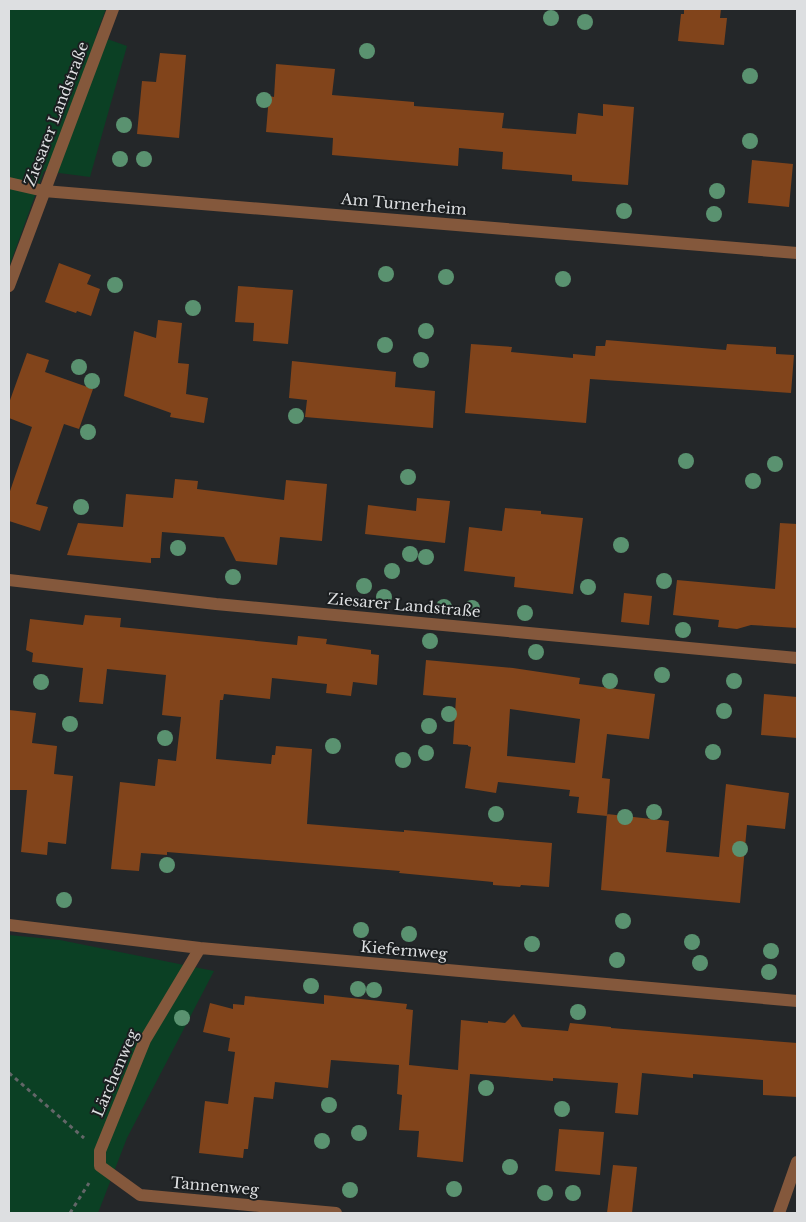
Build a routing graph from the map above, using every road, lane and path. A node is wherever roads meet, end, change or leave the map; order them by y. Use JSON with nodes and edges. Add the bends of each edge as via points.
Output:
{"nodes":[{"id":1,"x":113,"y":9,"type":"edge"},
{"id":2,"x":9,"y":183,"type":"edge"},
{"id":3,"x":44,"y":191,"type":"junction"},
{"id":4,"x":797,"y":253,"type":"edge"},
{"id":5,"x":9,"y":286,"type":"edge"},
{"id":6,"x":9,"y":580,"type":"edge"},
{"id":7,"x":797,"y":658,"type":"edge"},
{"id":8,"x":9,"y":925,"type":"edge"},
{"id":9,"x":200,"y":948,"type":"junction"},
{"id":10,"x":797,"y":1001,"type":"edge"},
{"id":11,"x":9,"y":1073,"type":"edge"},
{"id":12,"x":100,"y":1151,"type":"junction"},
{"id":13,"x":797,"y":1162,"type":"edge"},
{"id":14,"x":100,"y":1166,"type":"junction"},
{"id":15,"x":70,"y":1213,"type":"edge"},
{"id":16,"x":336,"y":1213,"type":"edge"},
{"id":17,"x":779,"y":1213,"type":"edge"}],
"edges":[{"from":1,"to":3,"type":"street","name":"Ziesarer Landstraße"},
{"from":2,"to":3,"type":"street","name":"Am Turnerheim"},
{"from":3,"to":4,"type":"street","name":"Am Turnerheim"},
{"from":3,"to":5,"type":"street","name":"Ziesarer Landstraße"},
{"from":6,"to":7,"type":"street","name":"Ziesarer Landstraße","via":[[216,604]]},
{"from":8,"to":9,"type":"street","name":"Kiefernweg"},
{"from":9,"to":10,"type":"street","name":"Kiefernweg"},
{"from":9,"to":12,"type":"street","name":"Lärchenweg","via":[[145,1040]]},
{"from":11,"to":12,"type":"path"},
{"from":12,"to":14,"type":"street","name":"Lärchenweg"},
{"from":13,"to":17,"type":"street"},
{"from":14,"to":15,"type":"path"},
{"from":14,"to":16,"type":"street","name":"Tannenweg","via":[[140,1195]]}]}
